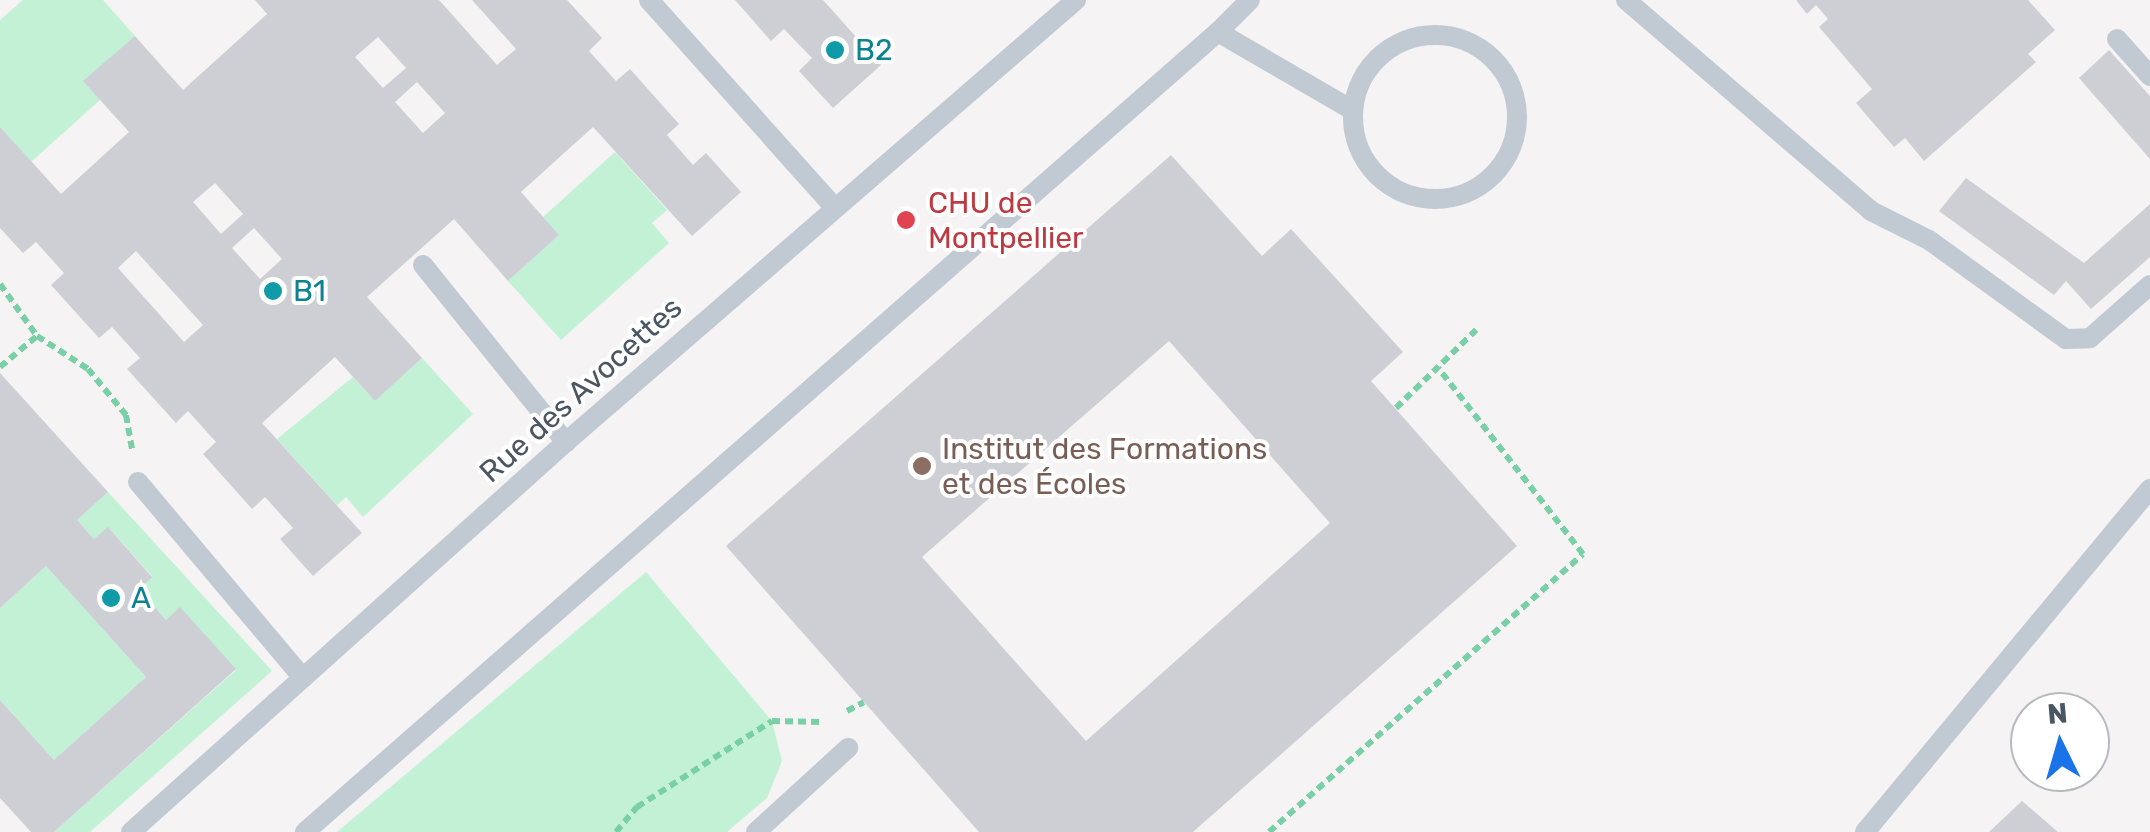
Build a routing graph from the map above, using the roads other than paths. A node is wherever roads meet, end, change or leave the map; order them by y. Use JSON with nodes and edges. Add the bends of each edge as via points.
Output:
{"nodes":[{"id":1,"x":648,"y":0,"type":"edge"},
{"id":2,"x":1076,"y":0,"type":"edge"},
{"id":3,"x":1250,"y":0,"type":"edge"},
{"id":4,"x":1626,"y":0,"type":"edge"},
{"id":5,"x":1218,"y":32,"type":"junction"},
{"id":6,"x":2117,"y":39,"type":"dead end"},
{"id":7,"x":2150,"y":76,"type":"edge"},
{"id":8,"x":1352,"y":110,"type":"junction"},
{"id":9,"x":834,"y":206,"type":"junction"},
{"id":10,"x":423,"y":266,"type":"dead end"},
{"id":11,"x":2150,"y":285,"type":"edge"},
{"id":12,"x":566,"y":442,"type":"junction"},
{"id":13,"x":138,"y":482,"type":"road end"},
{"id":14,"x":2150,"y":489,"type":"edge"},
{"id":15,"x":303,"y":678,"type":"junction"},
{"id":16,"x":848,"y":748,"type":"dead end"},
{"id":17,"x":132,"y":832,"type":"edge"},
{"id":18,"x":305,"y":832,"type":"edge"},
{"id":19,"x":756,"y":832,"type":"edge"},
{"id":20,"x":1864,"y":832,"type":"edge"}],
"edges":[{"from":1,"to":9,"type":"lane"},
{"from":2,"to":9,"type":"lane","name":"Rue des Avocettes"},
{"from":3,"to":5,"type":"lane"},
{"from":4,"to":11,"type":"lane","via":[[1871,211],[1930,240],[2066,339],[2090,338]]},
{"from":5,"to":8,"type":"lane"},
{"from":5,"to":18,"type":"lane"},
{"from":6,"to":7,"type":"lane"},
{"from":8,"to":8,"type":"lane","via":[[1373,63],[1393,46],[1444,35],[1491,56],[1507,76],[1518,126],[1510,154],[1492,177],[1442,200],[1387,184],[1367,164]]},
{"from":9,"to":12,"type":"lane","name":"Rue des Avocettes"},
{"from":10,"to":12,"type":"lane"},
{"from":12,"to":15,"type":"lane","name":"Rue des Avocettes"},
{"from":13,"to":15,"type":"lane"},
{"from":14,"to":20,"type":"lane"},
{"from":15,"to":17,"type":"lane","name":"Rue des Avocettes"},
{"from":16,"to":19,"type":"lane"}]}
